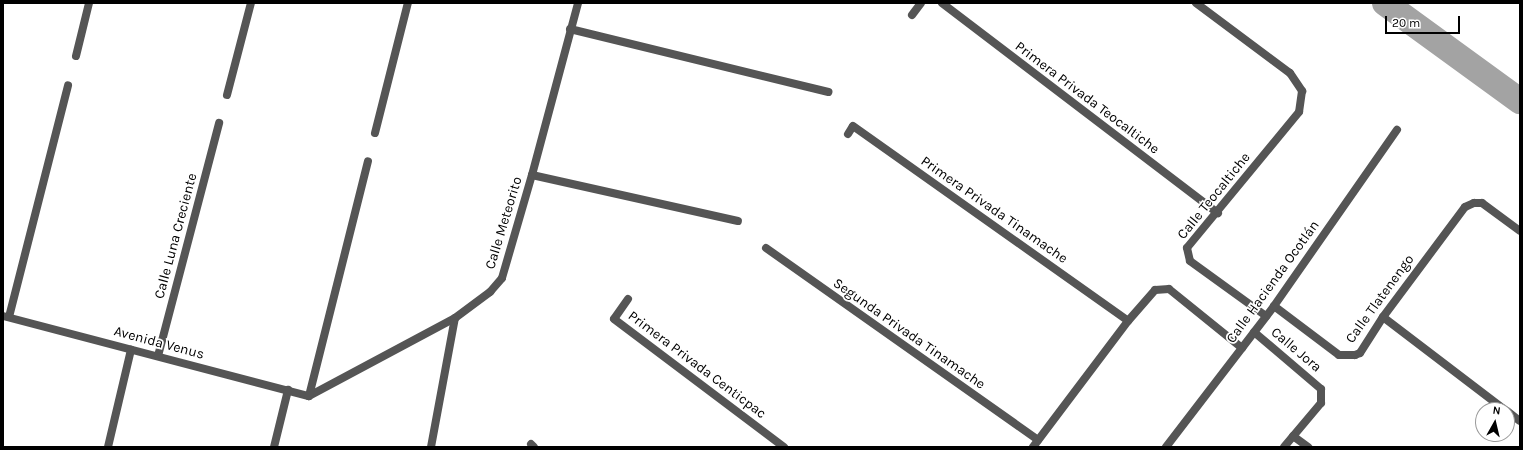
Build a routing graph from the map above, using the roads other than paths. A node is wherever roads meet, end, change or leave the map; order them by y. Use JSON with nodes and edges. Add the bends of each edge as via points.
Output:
{"nodes":[{"id":1,"x":89,"y":3,"type":"edge"},
{"id":2,"x":251,"y":3,"type":"edge"},
{"id":3,"x":408,"y":3,"type":"edge"},
{"id":4,"x":578,"y":3,"type":"edge"},
{"id":5,"x":921,"y":3,"type":"edge"},
{"id":6,"x":942,"y":3,"type":"edge"},
{"id":7,"x":1196,"y":3,"type":"edge"},
{"id":8,"x":912,"y":15,"type":"dead end"},
{"id":9,"x":570,"y":29,"type":"junction"},
{"id":10,"x":76,"y":56,"type":"dead end"},
{"id":11,"x":68,"y":85,"type":"dead end"},
{"id":12,"x":828,"y":92,"type":"dead end"},
{"id":13,"x":227,"y":95,"type":"dead end"},
{"id":14,"x":219,"y":123,"type":"dead end"},
{"id":15,"x":1397,"y":130,"type":"dead end"},
{"id":16,"x":375,"y":133,"type":"dead end"},
{"id":17,"x":848,"y":134,"type":"dead end"},
{"id":18,"x":368,"y":161,"type":"dead end"},
{"id":19,"x":532,"y":175,"type":"junction"},
{"id":20,"x":1218,"y":213,"type":"junction"},
{"id":21,"x":738,"y":221,"type":"dead end"},
{"id":22,"x":1520,"y":231,"type":"edge"},
{"id":23,"x":766,"y":248,"type":"dead end"},
{"id":24,"x":628,"y":299,"type":"dead end"},
{"id":25,"x":1274,"y":306,"type":"junction"},
{"id":26,"x":6,"y":316,"type":"edge"},
{"id":27,"x":1266,"y":316,"type":"junction"},
{"id":28,"x":456,"y":318,"type":"junction"},
{"id":29,"x":1383,"y":318,"type":"junction"},
{"id":30,"x":1128,"y":321,"type":"junction"},
{"id":31,"x":1254,"y":332,"type":"junction"},
{"id":32,"x":1242,"y":348,"type":"junction"},
{"id":33,"x":131,"y":350,"type":"junction"},
{"id":34,"x":158,"y":356,"type":"junction"},
{"id":35,"x":288,"y":390,"type":"junction"},
{"id":36,"x":309,"y":396,"type":"junction"},
{"id":37,"x":1494,"y":402,"type":"edge"},
{"id":38,"x":1293,"y":436,"type":"junction"},
{"id":39,"x":1035,"y":444,"type":"edge"},
{"id":40,"x":108,"y":447,"type":"edge"},
{"id":41,"x":274,"y":447,"type":"edge"},
{"id":42,"x":431,"y":447,"type":"edge"},
{"id":43,"x":784,"y":447,"type":"edge"},
{"id":44,"x":1166,"y":447,"type":"edge"},
{"id":45,"x":1284,"y":447,"type":"edge"},
{"id":46,"x":1308,"y":447,"type":"edge"}],
"edges":[{"from":1,"to":10,"type":"street"},
{"from":2,"to":13,"type":"street"},
{"from":3,"to":16,"type":"street"},
{"from":4,"to":9,"type":"street","name":"Calle Meteorito"},
{"from":5,"to":8,"type":"street"},
{"from":6,"to":20,"type":"street","name":"Primera Privada Teocaltiche"},
{"from":7,"to":20,"type":"street","name":"Calle Teocaltiche","via":[[1290,73],[1302,90],[1299,112]]},
{"from":9,"to":12,"type":"street"},
{"from":9,"to":19,"type":"street","name":"Calle Meteorito"},
{"from":11,"to":26,"type":"street"},
{"from":14,"to":34,"type":"street","name":"Calle Luna Creciente"},
{"from":15,"to":25,"type":"street","name":"Calle Hacienda Ocotlán"},
{"from":17,"to":30,"type":"street","name":"Primera Privada Tinamache","via":[[853,126]]},
{"from":18,"to":36,"type":"street"},
{"from":19,"to":21,"type":"street"},
{"from":19,"to":28,"type":"street","name":"Calle Meteorito","via":[[502,278],[490,292]]},
{"from":20,"to":27,"type":"street","name":"Calle Teocaltiche","via":[[1189,243],[1188,257]]},
{"from":22,"to":29,"type":"street","name":"Calle Tlatenengo","via":[[1489,207],[1474,203],[1458,213]]},
{"from":23,"to":39,"type":"street","name":"Segunda Privada Tinamache"},
{"from":24,"to":43,"type":"street","name":"Primera Privada Centicpac","via":[[614,319]]},
{"from":25,"to":27,"type":"street","name":"Calle Hacienda Ocotlán"},
{"from":25,"to":29,"type":"street","name":"Calle Tlatenengo","via":[[1344,356],[1360,353]]},
{"from":26,"to":33,"type":"street","name":"Avenida Venus"},
{"from":27,"to":31,"type":"street","name":"Calle Hacienda Ocotlán"},
{"from":28,"to":36,"type":"street","name":"Calle Meteorito"},
{"from":28,"to":42,"type":"street"},
{"from":29,"to":37,"type":"street"},
{"from":30,"to":32,"type":"street","via":[[1155,290],[1166,288]]},
{"from":30,"to":39,"type":"street"},
{"from":31,"to":32,"type":"street","name":"Calle Hacienda Ocotlán"},
{"from":31,"to":38,"type":"street","name":"Calle Jora","via":[[1321,389],[1320,403]]},
{"from":32,"to":44,"type":"street","name":"Calle Hacienda Ocotlán"},
{"from":33,"to":34,"type":"street","name":"Avenida Venus"},
{"from":33,"to":40,"type":"street"},
{"from":34,"to":35,"type":"street","name":"Avenida Venus"},
{"from":35,"to":36,"type":"street","name":"Avenida Venus"},
{"from":35,"to":41,"type":"street"},
{"from":38,"to":45,"type":"street","name":"Calle Jora"},
{"from":38,"to":46,"type":"street"}]}
